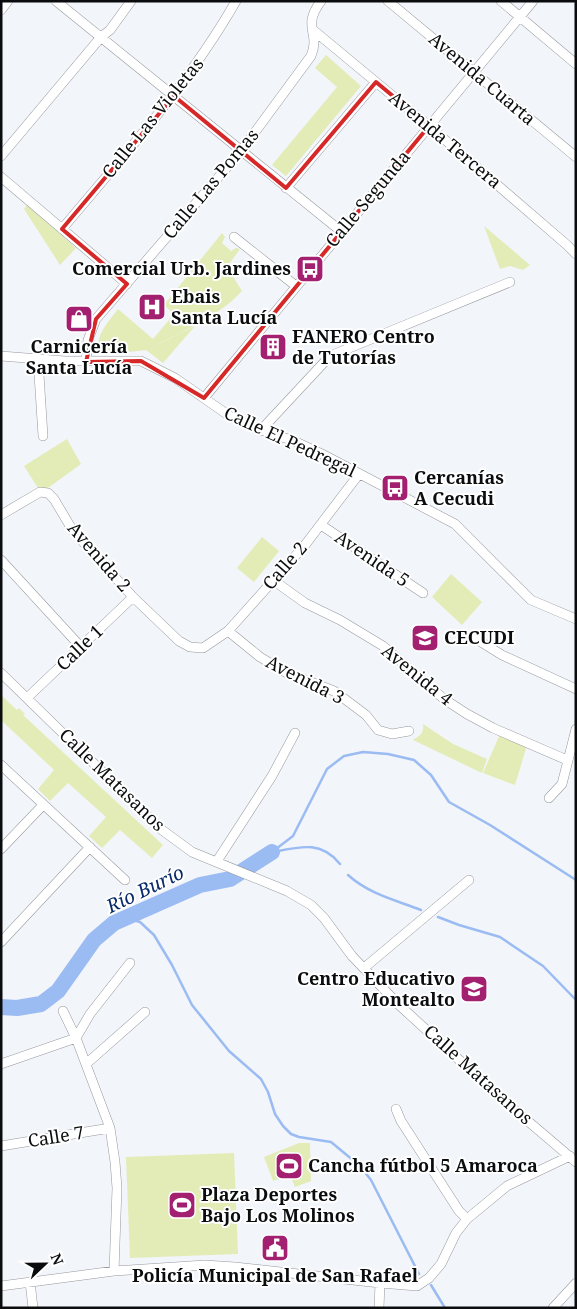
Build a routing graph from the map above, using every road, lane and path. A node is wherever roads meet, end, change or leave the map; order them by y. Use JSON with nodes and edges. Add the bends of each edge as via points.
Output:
{"nodes":[{"id":1,"x":8,"y":1,"type":"edge"},
{"id":2,"x":56,"y":1,"type":"edge"},
{"id":3,"x":131,"y":1,"type":"edge"},
{"id":4,"x":236,"y":1,"type":"edge"},
{"id":5,"x":321,"y":1,"type":"edge"},
{"id":6,"x":388,"y":1,"type":"edge"},
{"id":7,"x":501,"y":1,"type":"edge"},
{"id":8,"x":533,"y":1,"type":"edge"},
{"id":9,"x":1,"y":10,"type":"edge"},
{"id":10,"x":520,"y":17,"type":"junction"},
{"id":11,"x":311,"y":28,"type":"junction"},
{"id":12,"x":101,"y":37,"type":"junction"},
{"id":13,"x":574,"y":60,"type":"edge"},
{"id":14,"x":474,"y":72,"type":"junction"},
{"id":15,"x":376,"y":82,"type":"junction"},
{"id":16,"x":174,"y":96,"type":"junction"},
{"id":17,"x":429,"y":126,"type":"junction"},
{"id":18,"x":241,"y":151,"type":"junction"},
{"id":19,"x":1,"y":156,"type":"edge"},
{"id":20,"x":576,"y":157,"type":"edge"},
{"id":21,"x":1,"y":177,"type":"edge"},
{"id":22,"x":286,"y":188,"type":"junction"},
{"id":23,"x":62,"y":229,"type":"junction"},
{"id":24,"x":342,"y":232,"type":"junction"},
{"id":25,"x":234,"y":237,"type":"dead end"},
{"id":26,"x":576,"y":254,"type":"edge"},
{"id":27,"x":510,"y":282,"type":"dead end"},
{"id":28,"x":127,"y":284,"type":"junction"},
{"id":29,"x":296,"y":286,"type":"junction"},
{"id":30,"x":1,"y":356,"type":"edge"},
{"id":31,"x":38,"y":359,"type":"junction"},
{"id":32,"x":86,"y":362,"type":"junction"},
{"id":33,"x":204,"y":398,"type":"junction"},
{"id":34,"x":261,"y":430,"type":"junction"},
{"id":35,"x":43,"y":436,"type":"dead end"},
{"id":36,"x":359,"y":474,"type":"junction"},
{"id":37,"x":1,"y":515,"type":"edge"},
{"id":38,"x":320,"y":525,"type":"junction"},
{"id":39,"x":1,"y":560,"type":"edge"},
{"id":40,"x":273,"y":580,"type":"junction"},
{"id":41,"x":423,"y":593,"type":"dead end"},
{"id":42,"x":133,"y":597,"type":"junction"},
{"id":43,"x":576,"y":619,"type":"edge"},
{"id":44,"x":228,"y":631,"type":"junction"},
{"id":45,"x":473,"y":637,"type":"dead end"},
{"id":46,"x":80,"y":646,"type":"junction"},
{"id":47,"x":203,"y":648,"type":"joint"},
{"id":48,"x":1,"y":673,"type":"edge"},
{"id":49,"x":576,"y":689,"type":"edge"},
{"id":50,"x":27,"y":698,"type":"junction"},
{"id":51,"x":576,"y":729,"type":"edge"},
{"id":52,"x":409,"y":731,"type":"dead end"},
{"id":53,"x":295,"y":732,"type":"dead end"},
{"id":54,"x":567,"y":760,"type":"junction"},
{"id":55,"x":1,"y":765,"type":"edge"},
{"id":56,"x":549,"y":798,"type":"dead end"},
{"id":57,"x":43,"y":805,"type":"junction"},
{"id":58,"x":90,"y":847,"type":"junction"},
{"id":59,"x":1,"y":849,"type":"edge"},
{"id":60,"x":217,"y":861,"type":"junction"},
{"id":61,"x":125,"y":880,"type":"dead end"},
{"id":62,"x":469,"y":880,"type":"dead end"},
{"id":63,"x":1,"y":942,"type":"edge"},
{"id":64,"x":130,"y":963,"type":"dead end"},
{"id":65,"x":364,"y":968,"type":"junction"},
{"id":66,"x":63,"y":1011,"type":"dead end"},
{"id":67,"x":146,"y":1012,"type":"dead end"},
{"id":68,"x":76,"y":1038,"type":"junction"},
{"id":69,"x":1,"y":1064,"type":"edge"},
{"id":70,"x":86,"y":1064,"type":"junction"},
{"id":71,"x":396,"y":1109,"type":"dead end"},
{"id":72,"x":110,"y":1128,"type":"junction"},
{"id":73,"x":1,"y":1146,"type":"edge"},
{"id":74,"x":573,"y":1159,"type":"edge"},
{"id":75,"x":467,"y":1219,"type":"junction"},
{"id":76,"x":114,"y":1271,"type":"junction"},
{"id":77,"x":30,"y":1282,"type":"junction"},
{"id":78,"x":576,"y":1283,"type":"edge"},
{"id":79,"x":380,"y":1284,"type":"junction"},
{"id":80,"x":1,"y":1286,"type":"edge"},
{"id":81,"x":33,"y":1308,"type":"edge"},
{"id":82,"x":379,"y":1308,"type":"edge"},
{"id":83,"x":553,"y":1308,"type":"edge"}],
"edges":[{"from":1,"to":9,"type":"street"},
{"from":2,"to":12,"type":"street"},
{"from":3,"to":12,"type":"street"},
{"from":4,"to":16,"type":"street","name":"Calle Las Violetas"},
{"from":5,"to":11,"type":"street","name":"Calle Las Pomas","via":[[311,18]]},
{"from":6,"to":14,"type":"street","name":"Avenida Cuarta"},
{"from":7,"to":10,"type":"street"},
{"from":8,"to":10,"type":"street","name":"Calle Segunda"},
{"from":10,"to":13,"type":"street"},
{"from":10,"to":14,"type":"street","name":"Calle Segunda"},
{"from":11,"to":15,"type":"street","name":"Avenida Tercera"},
{"from":11,"to":18,"type":"street","name":"Calle Las Pomas","via":[[316,46],[311,56]]},
{"from":12,"to":16,"type":"street"},
{"from":12,"to":19,"type":"street"},
{"from":14,"to":17,"type":"street","name":"Calle Segunda"},
{"from":14,"to":20,"type":"street","name":"Avenida Cuarta"},
{"from":15,"to":17,"type":"street","name":"Avenida Tercera"},
{"from":15,"to":22,"type":"street"},
{"from":16,"to":18,"type":"street"},
{"from":16,"to":23,"type":"street","name":"Calle Las Violetas"},
{"from":17,"to":24,"type":"street","name":"Calle Segunda"},
{"from":17,"to":26,"type":"street","name":"Avenida Tercera"},
{"from":18,"to":22,"type":"street"},
{"from":18,"to":28,"type":"street","name":"Calle Las Pomas"},
{"from":21,"to":23,"type":"street"},
{"from":22,"to":24,"type":"street"},
{"from":23,"to":28,"type":"street"},
{"from":24,"to":29,"type":"street","name":"Calle Segunda"},
{"from":25,"to":29,"type":"street"},
{"from":27,"to":34,"type":"street","via":[[330,356]]},
{"from":28,"to":32,"type":"street","name":"Calle Las Pomas","via":[[96,319],[88,340]]},
{"from":29,"to":33,"type":"street","name":"Calle Segunda"},
{"from":30,"to":31,"type":"street","name":"Calle El Pedregal"},
{"from":31,"to":32,"type":"street","name":"Calle El Pedregal"},
{"from":31,"to":35,"type":"street"},
{"from":32,"to":33,"type":"street","name":"Calle El Pedregal","via":[[141,362],[175,378]]},
{"from":33,"to":34,"type":"street","name":"Calle El Pedregal","via":[[231,417]]},
{"from":34,"to":36,"type":"street","name":"Calle El Pedregal","via":[[294,441]]},
{"from":36,"to":38,"type":"street","name":"Calle 2"},
{"from":36,"to":43,"type":"street","name":"Calle El Pedregal","via":[[456,524],[531,600]]},
{"from":37,"to":42,"type":"street","name":"Avenida 2","via":[[40,492],[48,493],[73,531]]},
{"from":38,"to":40,"type":"street","name":"Calle 2"},
{"from":38,"to":41,"type":"street","name":"Avenida 5"},
{"from":39,"to":46,"type":"street"},
{"from":40,"to":44,"type":"street","name":"Calle 2"},
{"from":40,"to":54,"type":"street","name":"Avenida 4","via":[[305,603],[383,646],[444,699],[467,714]]},
{"from":42,"to":46,"type":"street","name":"Calle 1"},
{"from":42,"to":47,"type":"street","name":"Avenida 2","via":[[179,641],[190,647]]},
{"from":44,"to":47,"type":"street","name":"Calle 2"},
{"from":44,"to":52,"type":"street","name":"Avenida 3","via":[[286,672],[334,691],[366,715],[378,730],[392,734]]},
{"from":45,"to":49,"type":"street","via":[[502,655]]},
{"from":46,"to":50,"type":"street","name":"Calle 1"},
{"from":48,"to":50,"type":"street","name":"Calle Matasanos"},
{"from":50,"to":60,"type":"street","name":"Calle Matasanos","via":[[162,830],[192,852]]},
{"from":51,"to":54,"type":"street"},
{"from":53,"to":60,"type":"street","via":[[272,776]]},
{"from":54,"to":56,"type":"street","via":[[562,784]]},
{"from":55,"to":57,"type":"street"},
{"from":57,"to":58,"type":"street"},
{"from":57,"to":59,"type":"street"},
{"from":58,"to":61,"type":"street"},
{"from":58,"to":63,"type":"street"},
{"from":60,"to":65,"type":"street","name":"Calle Matasanos","via":[[287,891],[311,905]]},
{"from":62,"to":65,"type":"street"},
{"from":64,"to":68,"type":"street","via":[[90,1014]]},
{"from":65,"to":74,"type":"street","name":"Calle Matasanos","via":[[398,1004]]},
{"from":66,"to":68,"type":"street"},
{"from":67,"to":70,"type":"street"},
{"from":68,"to":69,"type":"street"},
{"from":68,"to":70,"type":"street"},
{"from":70,"to":72,"type":"street"},
{"from":71,"to":75,"type":"street","via":[[400,1121]]},
{"from":72,"to":73,"type":"street","name":"Calle 7"},
{"from":72,"to":76,"type":"street","via":[[118,1188]]},
{"from":74,"to":75,"type":"street","via":[[507,1186]]},
{"from":75,"to":79,"type":"street","via":[[429,1278],[417,1286]]},
{"from":76,"to":77,"type":"street"},
{"from":76,"to":79,"type":"street","via":[[204,1265]]},
{"from":77,"to":80,"type":"street"},
{"from":77,"to":81,"type":"street"},
{"from":78,"to":83,"type":"street"},
{"from":79,"to":82,"type":"street"}]}
